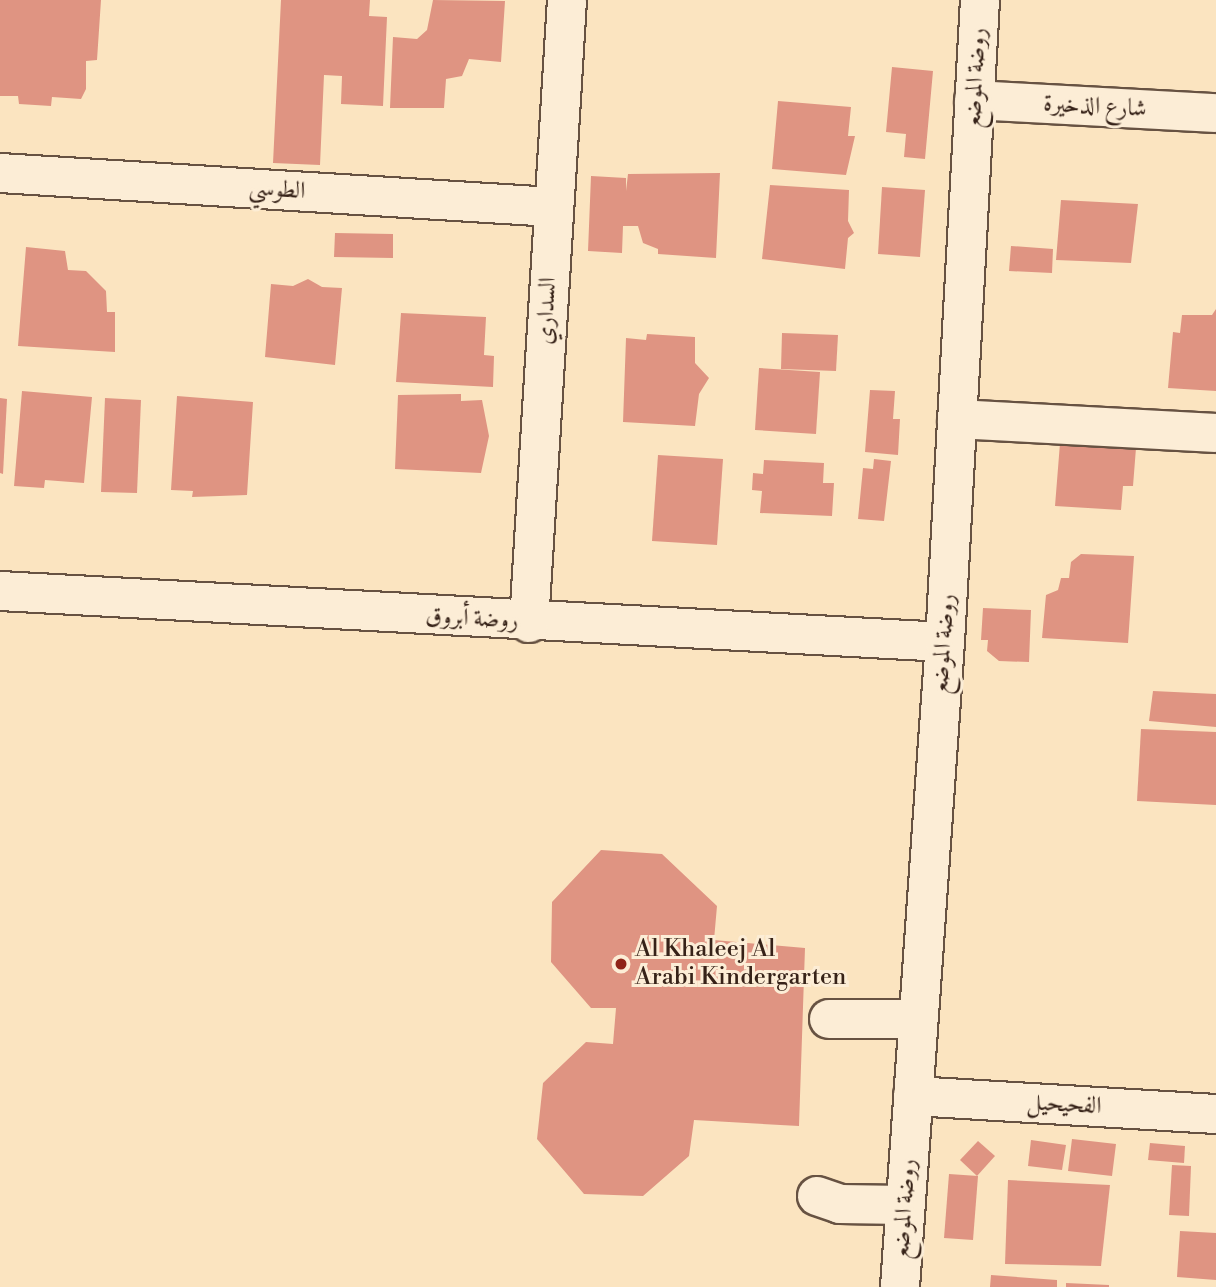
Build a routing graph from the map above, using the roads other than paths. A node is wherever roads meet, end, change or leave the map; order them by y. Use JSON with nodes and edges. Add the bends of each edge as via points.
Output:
{"nodes":[{"id":1,"x":567,"y":0,"type":"edge"},
{"id":2,"x":980,"y":0,"type":"edge"},
{"id":3,"x":974,"y":100,"type":"junction"},
{"id":4,"x":1216,"y":113,"type":"edge"},
{"id":5,"x":0,"y":173,"type":"edge"},
{"id":6,"x":553,"y":207,"type":"junction"},
{"id":7,"x":957,"y":419,"type":"junction"},
{"id":8,"x":1216,"y":433,"type":"edge"},
{"id":9,"x":0,"y":591,"type":"edge"},
{"id":10,"x":529,"y":623,"type":"junction"},
{"id":11,"x":945,"y":642,"type":"junction"},
{"id":12,"x":829,"y":1019,"type":"dead end"},
{"id":13,"x":918,"y":1019,"type":"junction"},
{"id":14,"x":913,"y":1097,"type":"junction"},
{"id":15,"x":1216,"y":1114,"type":"edge"},
{"id":16,"x":817,"y":1196,"type":"dead end"},
{"id":17,"x":905,"y":1205,"type":"junction"},
{"id":18,"x":900,"y":1287,"type":"edge"}],
"edges":[{"from":1,"to":6,"type":"street","name":"السداري"},
{"from":2,"to":3,"type":"street","name":"روضة الموضع"},
{"from":3,"to":4,"type":"street","name":"شارع الذخيرة"},
{"from":3,"to":7,"type":"street","name":"روضة الموضع"},
{"from":5,"to":6,"type":"street","name":"الطوسي"},
{"from":6,"to":10,"type":"street","name":"السداري"},
{"from":7,"to":8,"type":"street"},
{"from":7,"to":11,"type":"street","name":"روضة الموضع"},
{"from":9,"to":10,"type":"street","name":"روضة أبروق"},
{"from":10,"to":11,"type":"street","name":"روضة أبروق"},
{"from":11,"to":13,"type":"street","name":"روضة الموضع"},
{"from":12,"to":13,"type":"street"},
{"from":13,"to":14,"type":"street","name":"روضة الموضع"},
{"from":14,"to":15,"type":"street","name":"الفحيحيل"},
{"from":14,"to":17,"type":"street","name":"روضة الموضع"},
{"from":16,"to":17,"type":"street","via":[[840,1204]]},
{"from":17,"to":18,"type":"street","name":"روضة الموضع"}]}
